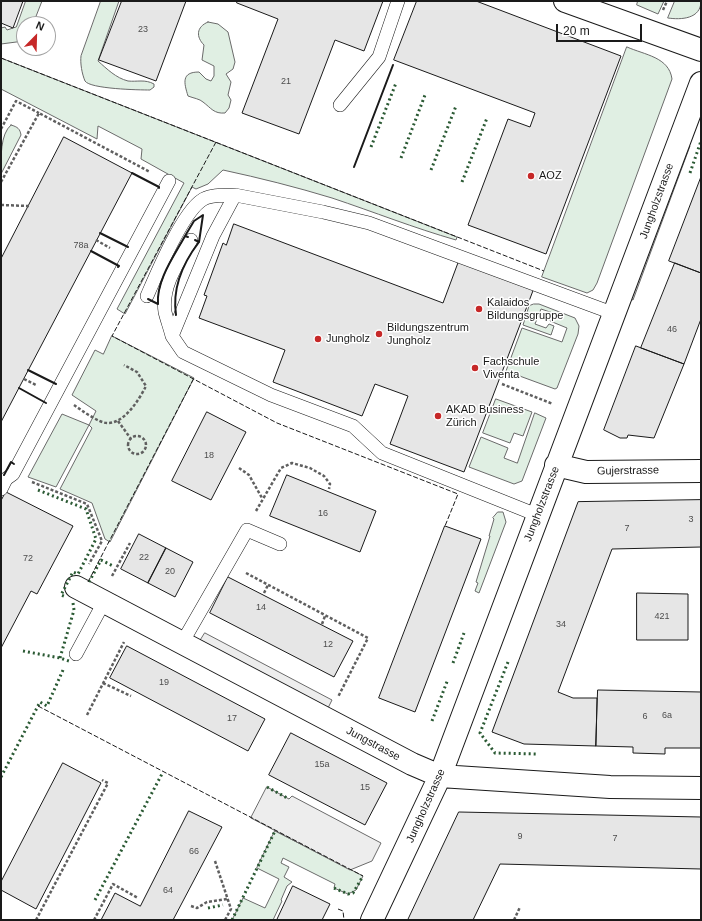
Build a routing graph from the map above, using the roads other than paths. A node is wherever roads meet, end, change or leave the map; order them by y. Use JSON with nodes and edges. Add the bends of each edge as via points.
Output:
{"nodes":[{"id":1,"x":398,"y":1,"type":"edge"},
{"id":2,"x":566,"y":1,"type":"edge"},
{"id":3,"x":701,"y":50,"type":"edge"},
{"id":4,"x":701,"y":83,"type":"edge"},
{"id":5,"x":340,"y":104,"type":"dead end"},
{"id":6,"x":169,"y":181,"type":"road end"},
{"id":7,"x":235,"y":195,"type":"junction"},
{"id":8,"x":191,"y":240,"type":"dead end"},
{"id":9,"x":147,"y":296,"type":"dead end"},
{"id":10,"x":615,"y":314,"type":"junction"},
{"id":11,"x":172,"y":336,"type":"junction"},
{"id":12,"x":556,"y":465,"type":"junction"},
{"id":13,"x":701,"y":471,"type":"edge"},
{"id":14,"x":1,"y":489,"type":"edge"},
{"id":15,"x":537,"y":515,"type":"junction"},
{"id":16,"x":280,"y":544,"type":"dead end"},
{"id":17,"x":76,"y":587,"type":"dead end"},
{"id":18,"x":104,"y":602,"type":"junction"},
{"id":19,"x":182,"y":643,"type":"junction"},
{"id":20,"x":76,"y":654,"type":"dead end"},
{"id":21,"x":440,"y":776,"type":"junction"},
{"id":22,"x":701,"y":788,"type":"edge"},
{"id":23,"x":372,"y":920,"type":"edge"}],
"edges":[{"from":1,"to":5,"type":"lane","via":[[379,57]]},
{"from":2,"to":3,"type":"street"},
{"from":4,"to":10,"type":"street","name":"Jungholzstrasse"},
{"from":6,"to":14,"type":"lane","via":[[13,474],[6,479]]},
{"from":7,"to":9,"type":"lane","via":[[203,199],[192,208]]},
{"from":7,"to":10,"type":"lane","via":[[369,223]]},
{"from":7,"to":11,"type":"lane","via":[[213,236]]},
{"from":8,"to":11,"type":"lane","via":[[170,278],[165,297],[165,311]]},
{"from":10,"to":12,"type":"street","name":"Jungholzstrasse"},
{"from":11,"to":15,"type":"lane","via":[[183,352],[271,395],[353,426],[382,453]]},
{"from":12,"to":13,"type":"street","name":"Gujerstrasse","via":[[586,472]]},
{"from":12,"to":15,"type":"street","name":"Jungholzstrasse"},
{"from":15,"to":21,"type":"street","name":"Jungholzstrasse"},
{"from":16,"to":19,"type":"lane","via":[[247,530]]},
{"from":17,"to":18,"type":"street","name":"Jungstrasse"},
{"from":18,"to":19,"type":"street","name":"Jungstrasse"},
{"from":18,"to":20,"type":"lane"},
{"from":19,"to":21,"type":"street","name":"Jungstrasse","via":[[406,761]]},
{"from":21,"to":22,"type":"street","name":"Jungstrasse","via":[[610,787]]},
{"from":21,"to":23,"type":"street","name":"Jungholzstrasse"}]}
